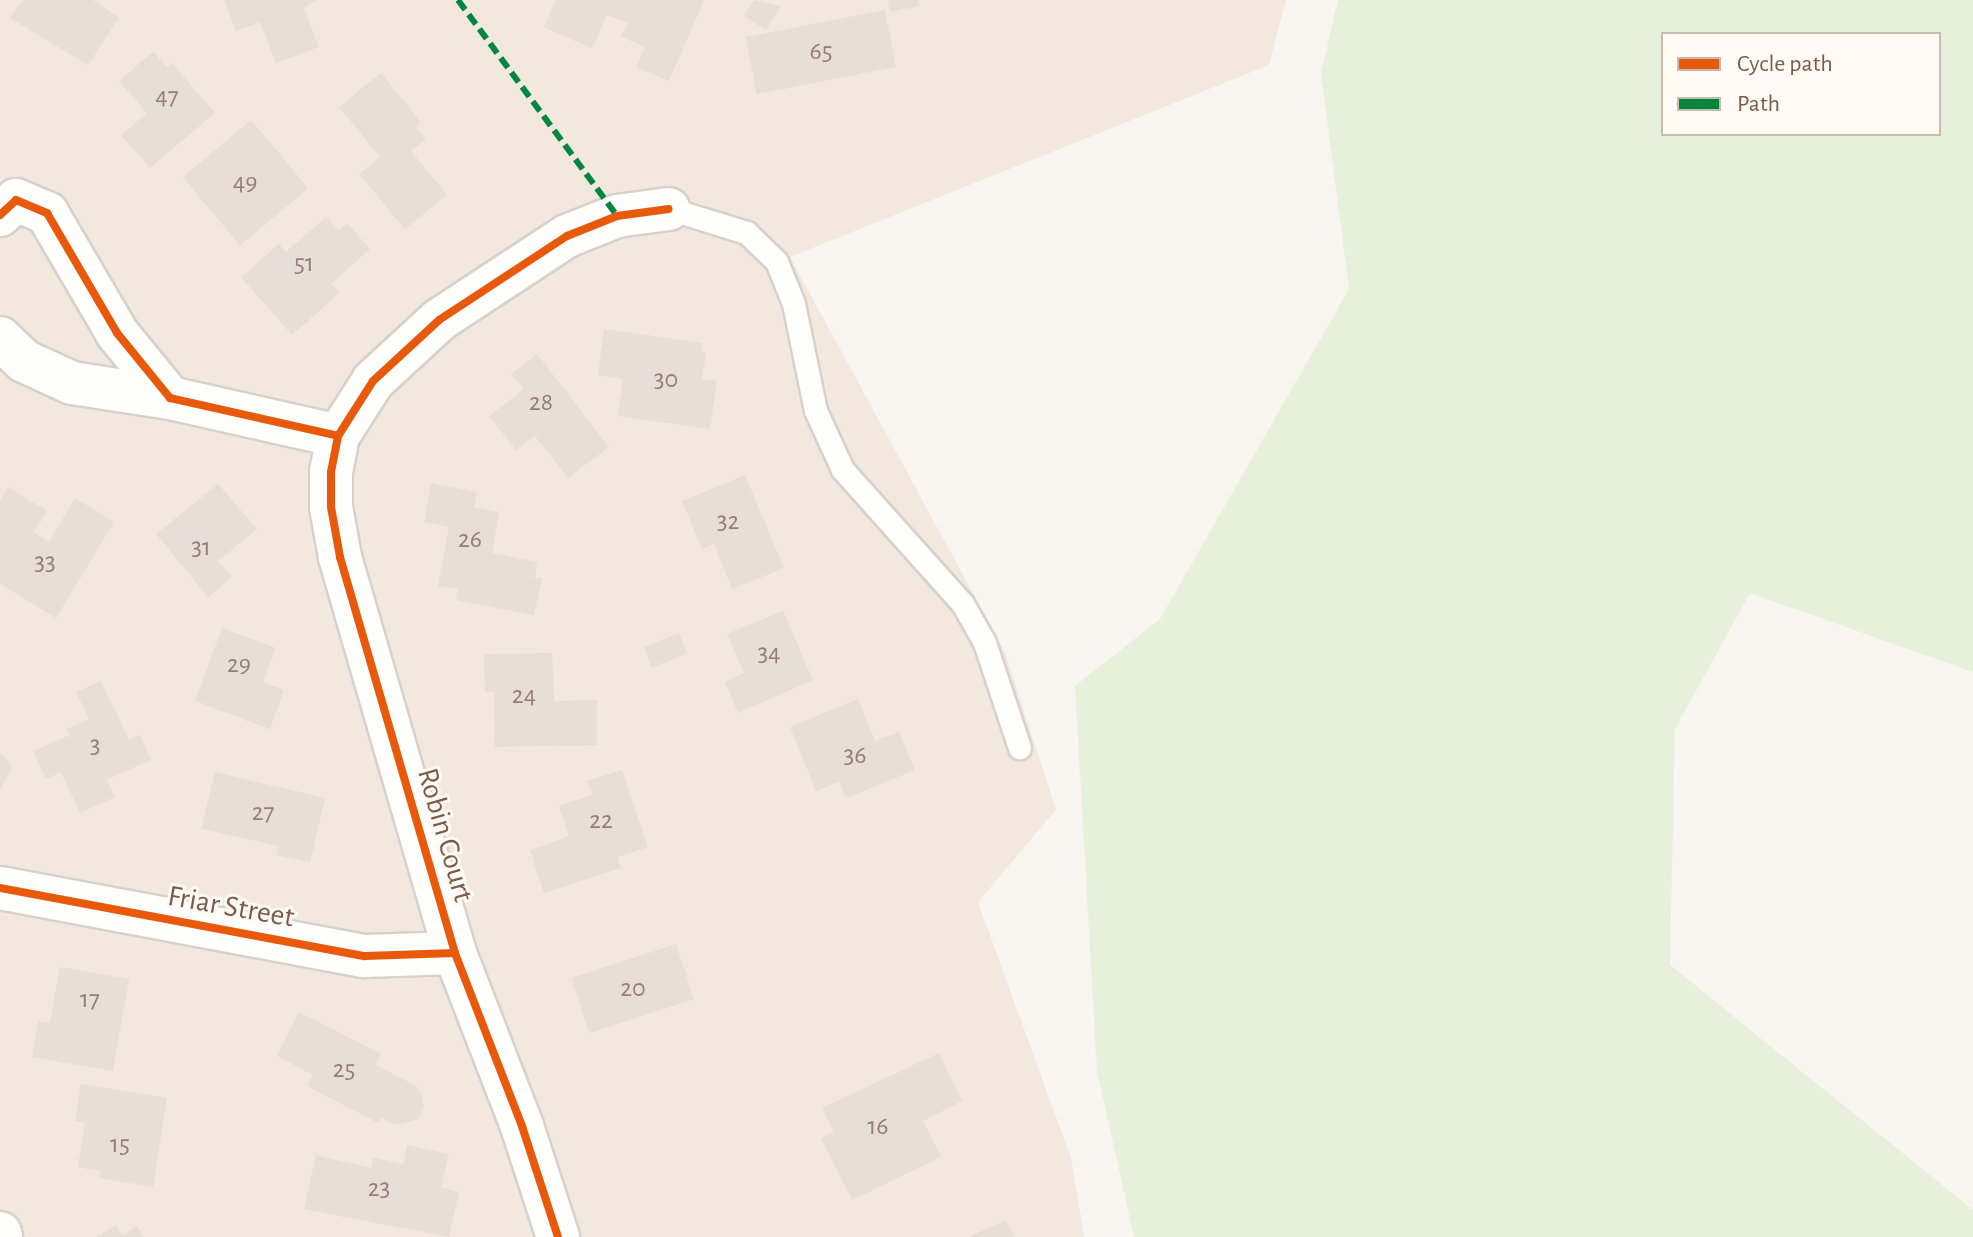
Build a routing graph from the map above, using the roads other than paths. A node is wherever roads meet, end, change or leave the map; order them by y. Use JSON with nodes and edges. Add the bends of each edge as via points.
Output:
{"nodes":[{"id":1,"x":669,"y":209,"type":"joint"},
{"id":2,"x":0,"y":215,"type":"edge"},
{"id":3,"x":0,"y":338,"type":"edge"},
{"id":4,"x":170,"y":398,"type":"junction"},
{"id":5,"x":338,"y":436,"type":"junction"},
{"id":6,"x":1020,"y":748,"type":"dead end"},
{"id":7,"x":0,"y":888,"type":"edge"},
{"id":8,"x":455,"y":953,"type":"junction"},
{"id":9,"x":558,"y":1237,"type":"edge"}],
"edges":[{"from":1,"to":5,"type":"street","name":"Robin Court","via":[[617,216],[567,236],[439,320],[373,381]]},
{"from":1,"to":6,"type":"lane","via":[[747,233],[777,262],[794,304],[816,411],[843,470],[963,604],[985,643]]},
{"from":2,"to":4,"type":"street","via":[[16,200],[47,213],[117,333]]},
{"from":3,"to":4,"type":"street","via":[[24,361],[72,383]]},
{"from":4,"to":5,"type":"street"},
{"from":5,"to":8,"type":"street","name":"Robin Court","via":[[331,507],[340,557]]},
{"from":7,"to":8,"type":"street","name":"Friar Street","via":[[365,956]]},
{"from":8,"to":9,"type":"street","name":"Robin Court","via":[[522,1126]]}]}
